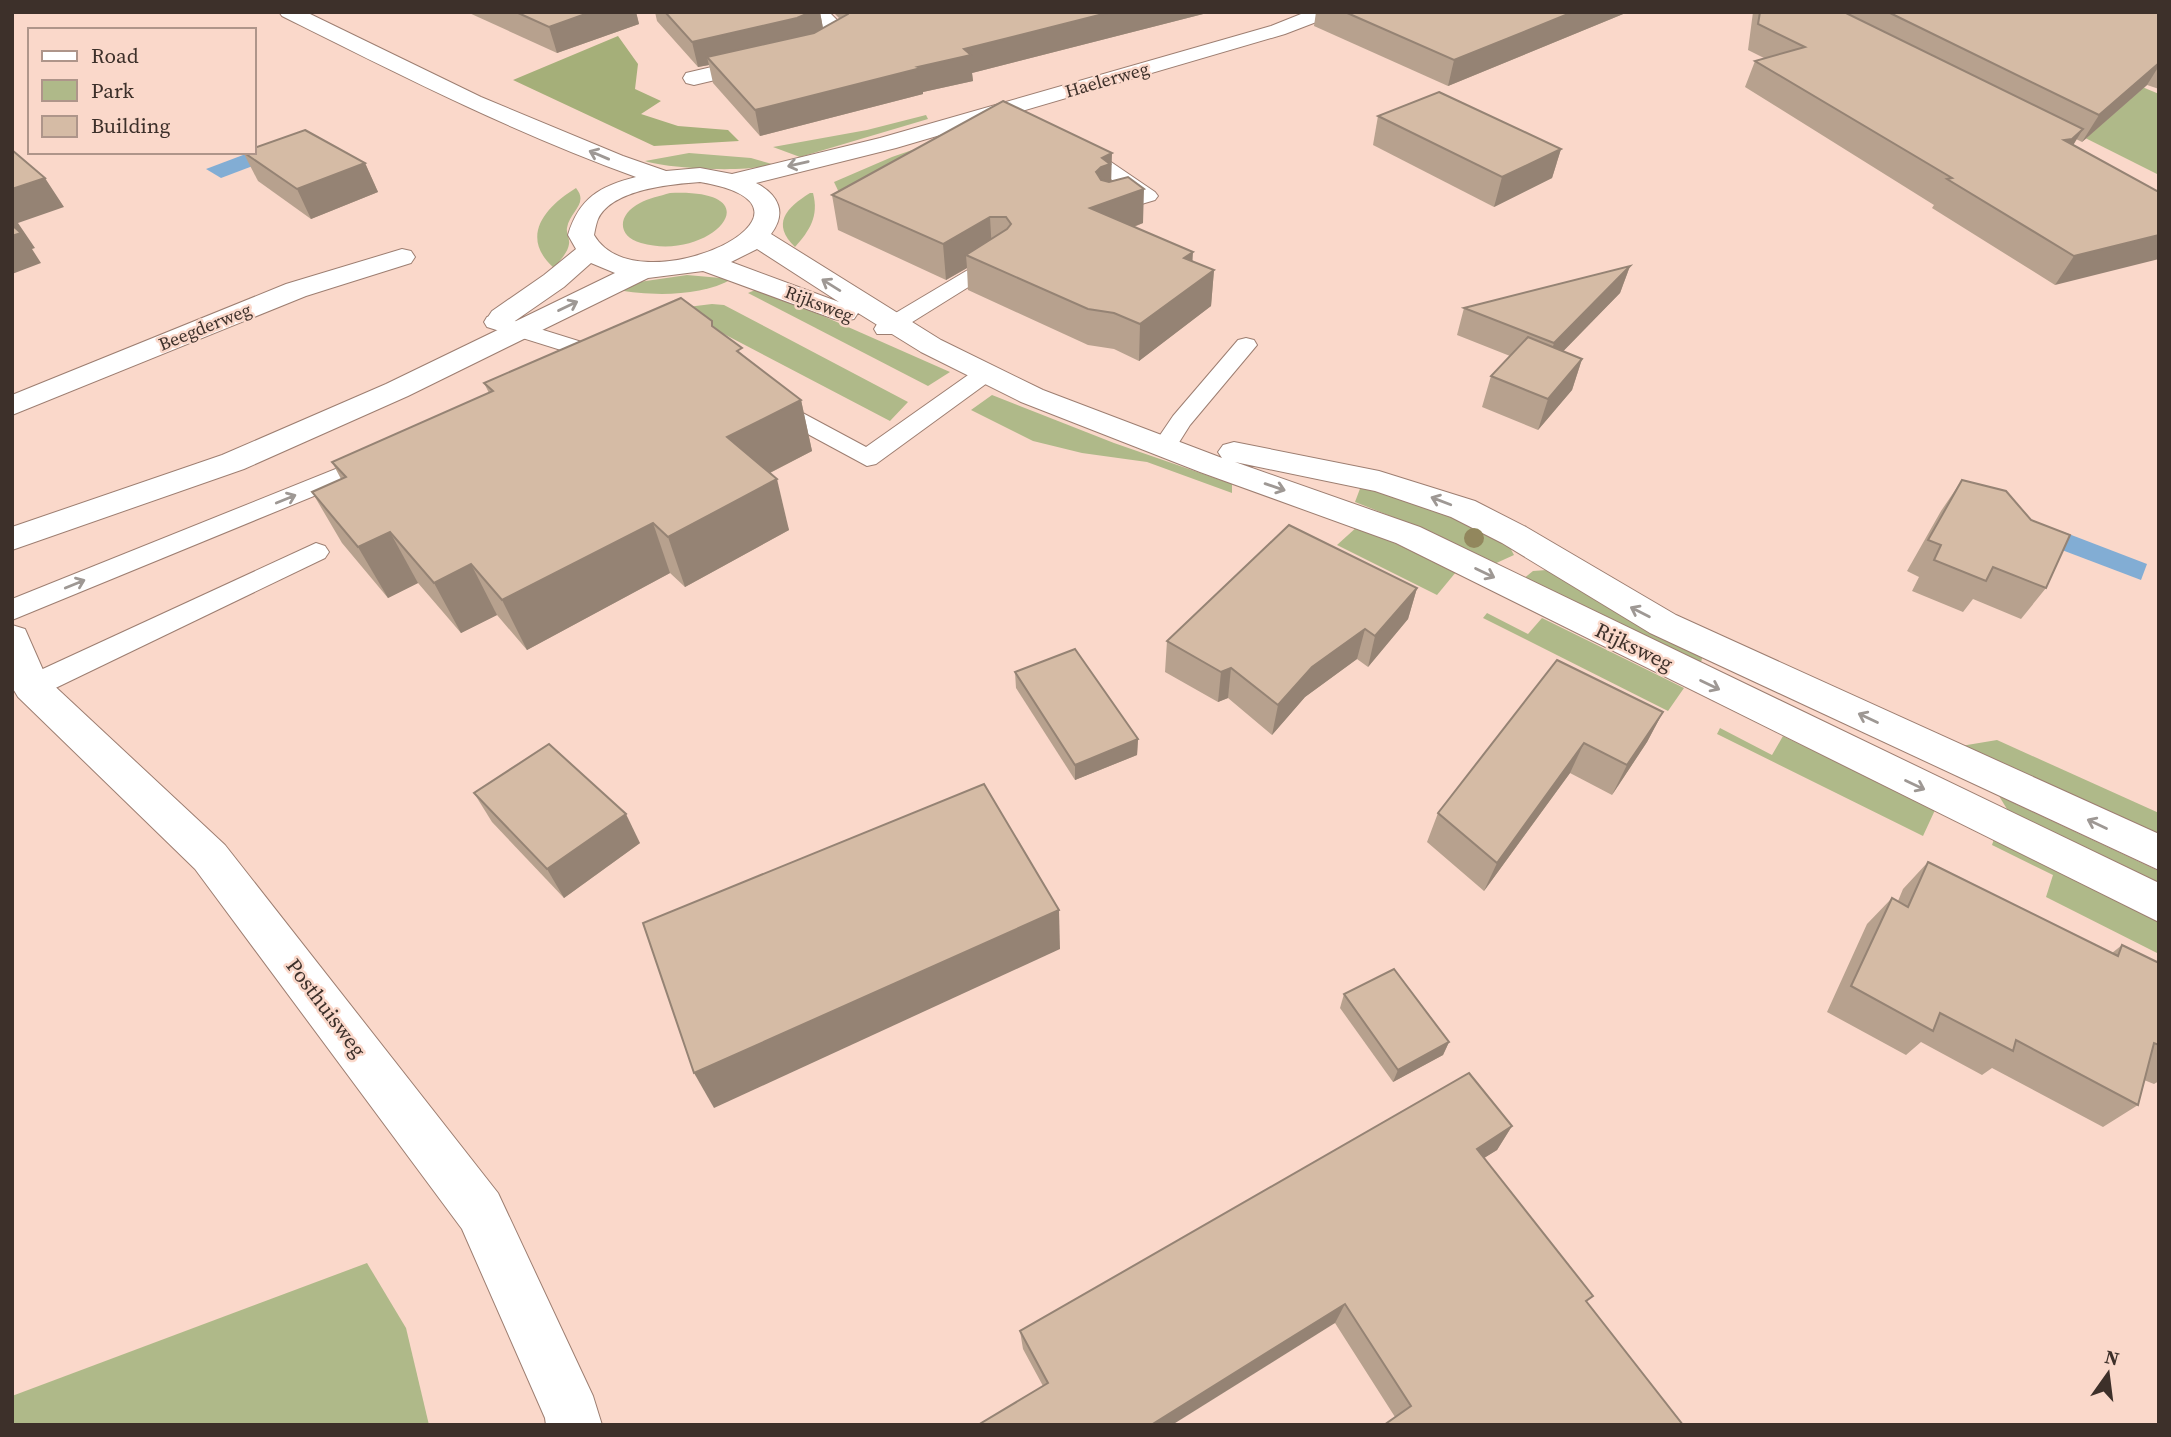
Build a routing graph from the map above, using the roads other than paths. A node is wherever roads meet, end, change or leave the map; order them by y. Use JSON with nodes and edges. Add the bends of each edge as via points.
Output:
{"nodes":[{"id":1,"x":289,"y":12,"type":"edge"},
{"id":2,"x":817,"y":12,"type":"edge"},
{"id":3,"x":1325,"y":12,"type":"edge"},
{"id":4,"x":694,"y":78,"type":"dead end"},
{"id":5,"x":493,"y":111,"type":"junction"},
{"id":6,"x":1068,"y":141,"type":"edge"},
{"id":7,"x":888,"y":143,"type":"junction"},
{"id":8,"x":570,"y":169,"type":"dead end"},
{"id":9,"x":663,"y":178,"type":"junction"},
{"id":10,"x":735,"y":181,"type":"junction"},
{"id":11,"x":786,"y":197,"type":"junction"},
{"id":12,"x":1108,"y":208,"type":"edge"},
{"id":13,"x":757,"y":236,"type":"junction"},
{"id":14,"x":590,"y":250,"type":"junction"},
{"id":15,"x":402,"y":257,"type":"dead end"},
{"id":16,"x":1000,"y":259,"type":"edge"},
{"id":17,"x":706,"y":262,"type":"junction"},
{"id":18,"x":645,"y":269,"type":"junction"},
{"id":19,"x":507,"y":326,"type":"junction"},
{"id":20,"x":889,"y":326,"type":"junction"},
{"id":21,"x":1246,"y":345,"type":"dead end"},
{"id":22,"x":986,"y":373,"type":"junction"},
{"id":23,"x":572,"y":374,"type":"edge"},
{"id":24,"x":758,"y":388,"type":"edge"},
{"id":25,"x":12,"y":407,"type":"edge"},
{"id":26,"x":1167,"y":443,"type":"junction"},
{"id":27,"x":400,"y":450,"type":"edge"},
{"id":28,"x":12,"y":539,"type":"edge"},
{"id":29,"x":316,"y":552,"type":"dead end"},
{"id":30,"x":12,"y":610,"type":"edge"},
{"id":31,"x":12,"y":638,"type":"edge"},
{"id":32,"x":31,"y":687,"type":"junction"},
{"id":33,"x":2159,"y":853,"type":"edge"},
{"id":34,"x":2159,"y":904,"type":"edge"},
{"id":35,"x":574,"y":1425,"type":"edge"}],
"edges":[{"from":1,"to":5,"type":"main road"},
{"from":2,"to":4,"type":"main road","via":[[839,38],[809,51]]},
{"from":3,"to":7,"type":"main road","name":"Haelerweg","via":[[1024,112]]},
{"from":5,"to":8,"type":"main road"},
{"from":9,"to":5,"type":"main road","one_way":true},
{"from":6,"to":12,"type":"lane","via":[[1148,196]]},
{"from":7,"to":10,"type":"main road","name":"Haelerweg","one_way":true},
{"from":7,"to":11,"type":"main road","name":"Haelerweg"},
{"from":9,"to":10,"type":"main road","via":[[700,175]]},
{"from":9,"to":14,"type":"main road","via":[[596,192],[581,235]]},
{"from":10,"to":11,"type":"main road","via":[[756,192]]},
{"from":11,"to":13,"type":"main road"},
{"from":13,"to":17,"type":"main road","via":[[736,251]]},
{"from":20,"to":13,"type":"main road","name":"Rijksweg","one_way":true},
{"from":14,"to":18,"type":"main road","via":[[612,263]]},
{"from":14,"to":19,"type":"main road"},
{"from":15,"to":25,"type":"main road","name":"Beegderweg","via":[[296,290]]},
{"from":16,"to":20,"type":"lane"},
{"from":17,"to":18,"type":"main road"},
{"from":17,"to":20,"type":"main road","name":"Rijksweg"},
{"from":19,"to":18,"type":"main road","one_way":true},
{"from":19,"to":23,"type":"lane","via":[[610,358]]},
{"from":19,"to":28,"type":"main road","via":[[397,390],[233,462]]},
{"from":20,"to":22,"type":"main road","name":"Rijksweg"},
{"from":21,"to":26,"type":"lane"},
{"from":22,"to":24,"type":"lane","via":[[867,458],[775,407]]},
{"from":22,"to":26,"type":"main road","name":"Rijksweg","via":[[1096,421]]},
{"from":33,"to":26,"type":"main road","name":"Rijksweg","one_way":true,"via":[[1662,624],[1464,510],[1359,477]]},
{"from":26,"to":34,"type":"main road","name":"Rijksweg","one_way":true,"via":[[1408,536]]},
{"from":30,"to":27,"type":"lane","one_way":true},
{"from":29,"to":32,"type":"lane"},
{"from":31,"to":32,"type":"main road","name":"Posthuisweg"},
{"from":32,"to":35,"type":"main road","name":"Posthuisweg","via":[[211,857],[480,1211]]}]}
